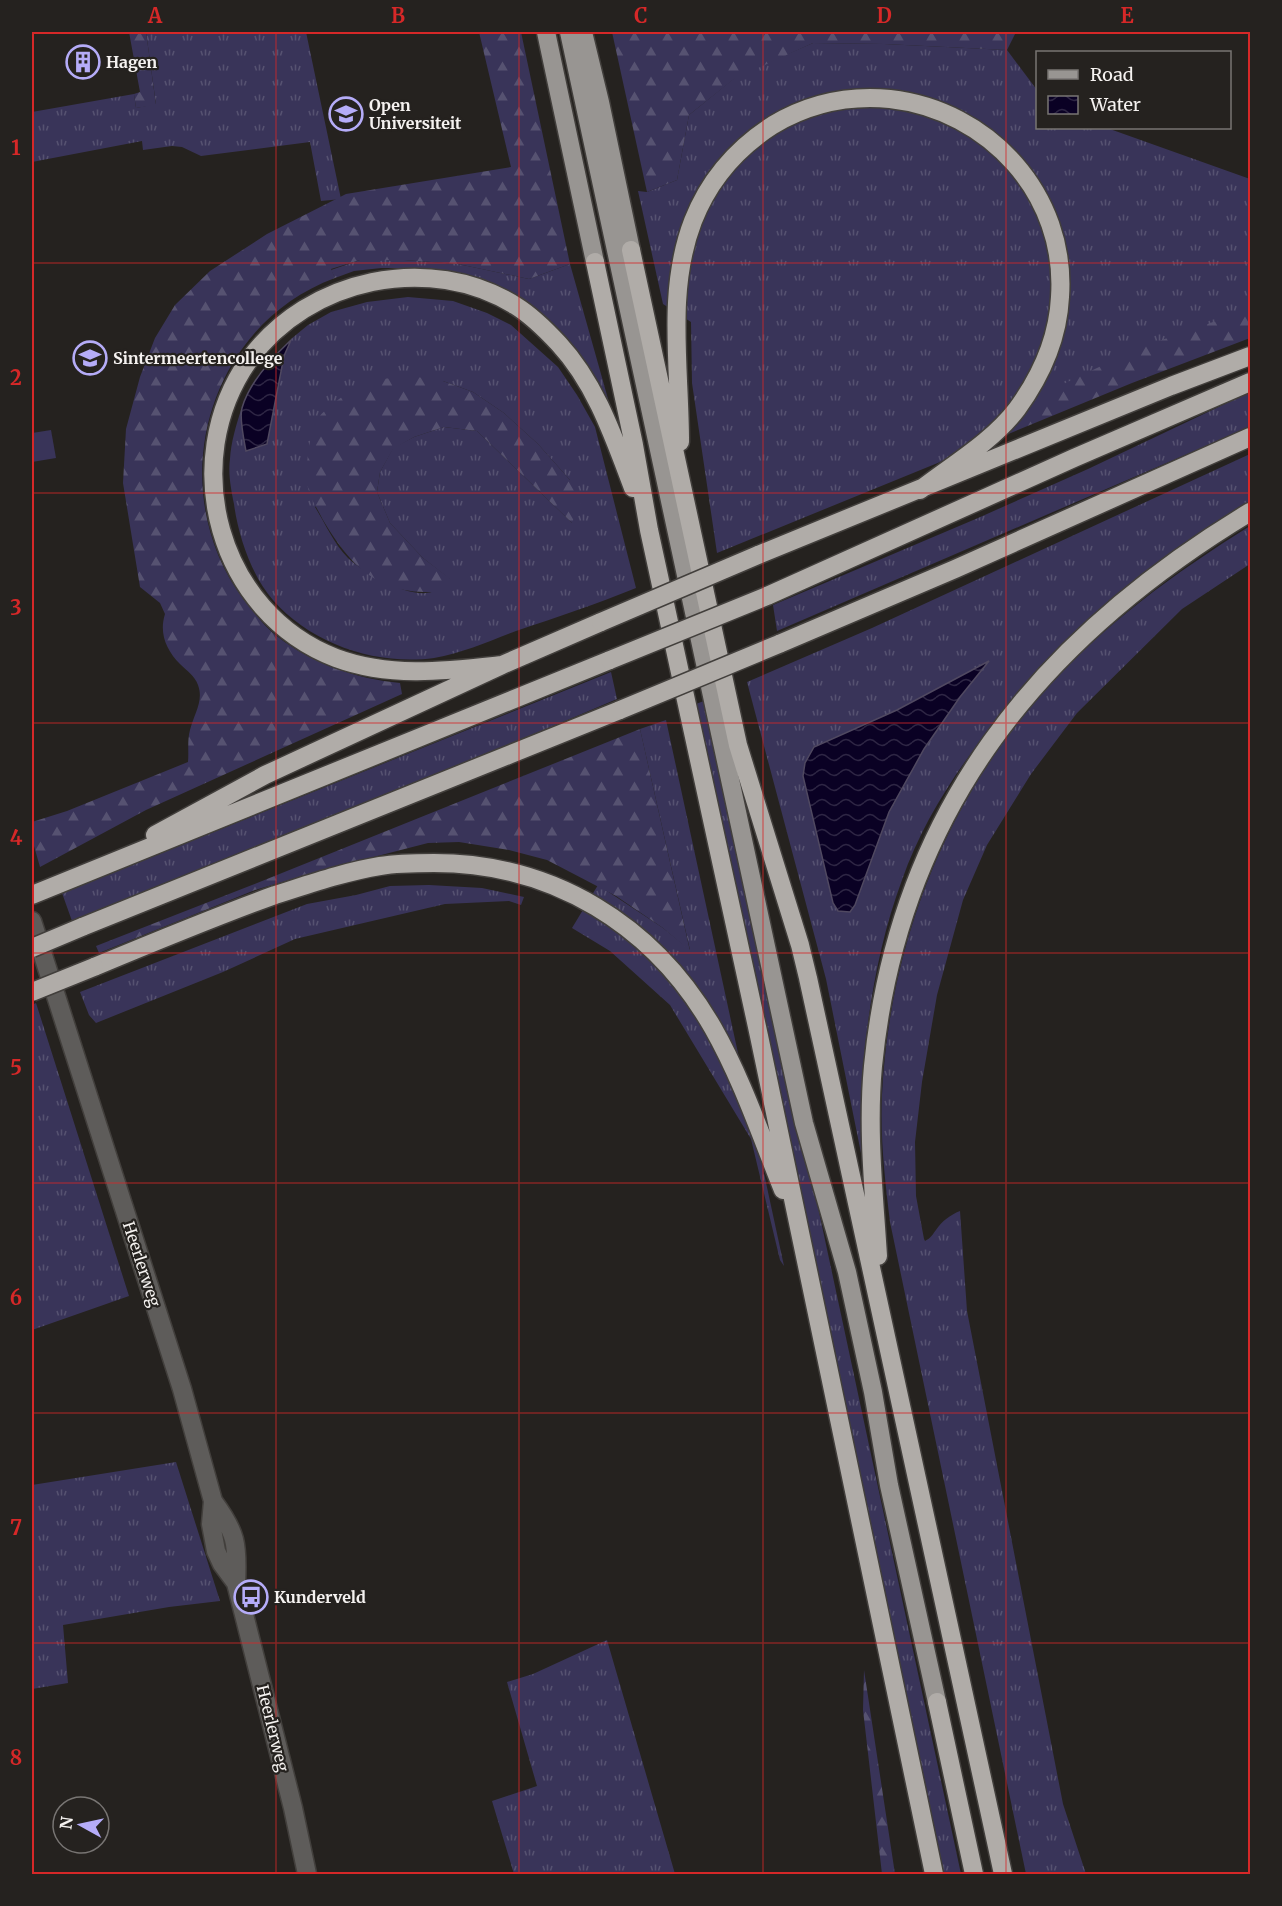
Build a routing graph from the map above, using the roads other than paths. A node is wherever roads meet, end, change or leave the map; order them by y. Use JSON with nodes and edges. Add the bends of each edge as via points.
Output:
{"nodes":[{"id":1,"x":546,"y":32,"type":"edge"},
{"id":2,"x":569,"y":32,"type":"edge"},
{"id":3,"x":583,"y":32,"type":"edge"},
{"id":4,"x":595,"y":32,"type":"edge"},
{"id":5,"x":600,"y":102,"type":"junction"},
{"id":6,"x":631,"y":250,"type":"joint"},
{"id":7,"x":595,"y":262,"type":"joint"},
{"id":8,"x":1251,"y":356,"type":"edge"},
{"id":9,"x":1251,"y":382,"type":"edge"},
{"id":10,"x":1251,"y":436,"type":"edge"},
{"id":11,"x":681,"y":480,"type":"junction"},
{"id":12,"x":920,"y":490,"type":"junction"},
{"id":13,"x":1251,"y":512,"type":"edge"},
{"id":14,"x":649,"y":530,"type":"junction"},
{"id":15,"x":502,"y":665,"type":"junction"},
{"id":16,"x":73,"y":878,"type":"junction"},
{"id":17,"x":32,"y":895,"type":"edge"},
{"id":18,"x":32,"y":921,"type":"edge"},
{"id":19,"x":32,"y":948,"type":"edge"},
{"id":20,"x":32,"y":992,"type":"edge"},
{"id":21,"x":800,"y":1231,"type":"junction"},
{"id":22,"x":882,"y":1318,"type":"junction"},
{"id":23,"x":937,"y":1702,"type":"joint"},
{"id":24,"x":926,"y":1836,"type":"junction"},
{"id":25,"x":307,"y":1875,"type":"edge"},
{"id":26,"x":926,"y":1875,"type":"edge"},
{"id":27,"x":934,"y":1875,"type":"edge"},
{"id":28,"x":974,"y":1875,"type":"edge"},
{"id":29,"x":1003,"y":1875,"type":"edge"}],
"edges":[{"from":1,"to":7,"type":"main road"},
{"from":2,"to":23,"type":"main road","via":[[804,1123],[856,1311]]},
{"from":3,"to":5,"type":"main road"},
{"from":4,"to":5,"type":"main road"},
{"from":5,"to":6,"type":"main road"},
{"from":6,"to":11,"type":"highway"},
{"from":7,"to":14,"type":"highway"},
{"from":8,"to":12,"type":"highway"},
{"from":9,"to":16,"type":"highway","bridge":true,"via":[[767,596]]},
{"from":10,"to":19,"type":"highway","bridge":true,"via":[[778,644]]},
{"from":11,"to":12,"type":"highway","via":[[677,304],[688,236],[701,203],[737,153],[779,122],[825,103],[864,97],[910,102],[945,112],[991,140],[1033,188],[1048,220],[1058,256],[1059,313],[1051,346],[1036,380],[1004,424]]},
{"from":11,"to":22,"type":"highway","via":[[738,745],[808,978]]},
{"from":12,"to":15,"type":"highway","bridge":true},
{"from":13,"to":22,"type":"highway","via":[[1150,579],[1065,653],[981,756],[931,843],[892,957],[873,1068],[871,1150]]},
{"from":14,"to":15,"type":"highway","via":[[598,402],[561,347],[516,305],[459,284],[404,278],[334,293],[286,322],[249,360],[234,386],[217,435],[215,504],[223,540],[241,577],[289,631],[338,658],[371,668],[424,672]]},
{"from":14,"to":21,"type":"highway"},
{"from":15,"to":16,"type":"highway","via":[[265,776]]},
{"from":16,"to":17,"type":"highway"},
{"from":18,"to":25,"type":"street","name":"Heerlerweg","via":[[182,1389],[213,1501],[211,1524],[216,1551],[236,1582]]},
{"from":20,"to":21,"type":"highway","bridge":true,"via":[[252,904],[339,875],[416,863],[508,870],[551,884],[592,904],[626,927],[685,987],[713,1028],[738,1077]]},
{"from":21,"to":24,"type":"highway"},
{"from":22,"to":29,"type":"highway"},
{"from":23,"to":28,"type":"highway"},
{"from":24,"to":26,"type":"highway"},
{"from":24,"to":27,"type":"highway"}]}
